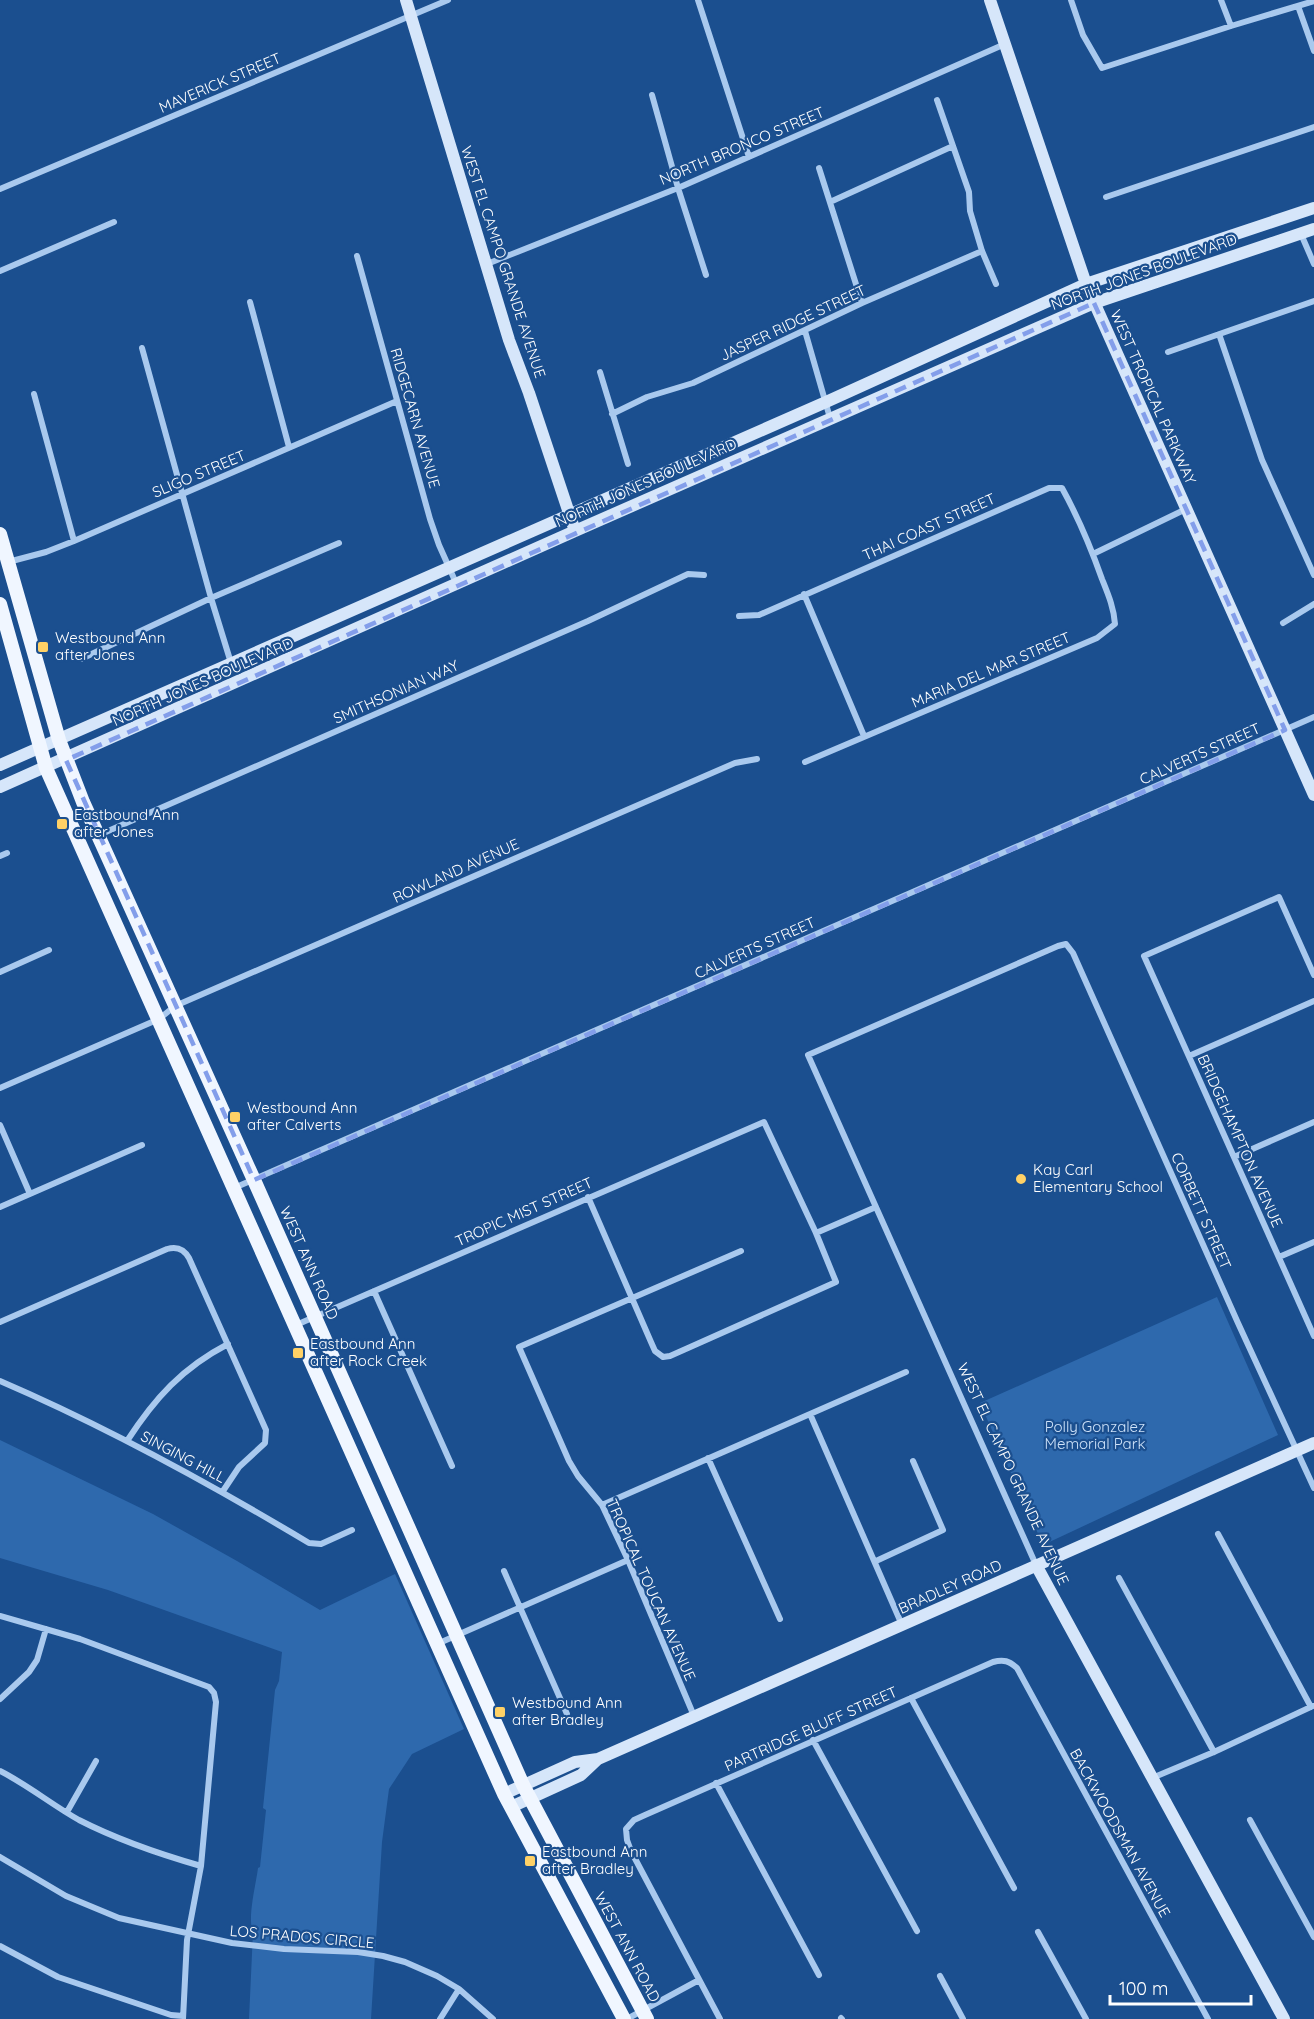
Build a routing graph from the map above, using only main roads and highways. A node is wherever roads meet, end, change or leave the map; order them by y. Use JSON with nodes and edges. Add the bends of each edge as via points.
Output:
{"nodes":[{"id":1,"x":406,"y":0,"type":"edge"},
{"id":2,"x":990,"y":0,"type":"edge"},
{"id":3,"x":1314,"y":208,"type":"edge"},
{"id":4,"x":1314,"y":228,"type":"edge"},
{"id":5,"x":1086,"y":284,"type":"junction"},
{"id":6,"x":1094,"y":303,"type":"junction"},
{"id":7,"x":568,"y":515,"type":"junction"},
{"id":8,"x":575,"y":531,"type":"junction"},
{"id":9,"x":0,"y":534,"type":"edge"},
{"id":10,"x":4,"y":560,"type":"edge"},
{"id":11,"x":0,"y":604,"type":"edge"},
{"id":12,"x":59,"y":740,"type":"junction"},
{"id":13,"x":40,"y":748,"type":"junction"},
{"id":14,"x":66,"y":760,"type":"junction"},
{"id":15,"x":0,"y":765,"type":"edge"},
{"id":16,"x":46,"y":768,"type":"junction"},
{"id":17,"x":0,"y":788,"type":"edge"},
{"id":18,"x":1314,"y":795,"type":"edge"},
{"id":19,"x":167,"y":1012,"type":"junction"},
{"id":20,"x":1314,"y":1443,"type":"edge"},
{"id":21,"x":1036,"y":1565,"type":"junction"},
{"id":22,"x":598,"y":1759,"type":"junction"},
{"id":23,"x":523,"y":1785,"type":"junction"},
{"id":24,"x":504,"y":1794,"type":"junction"},
{"id":25,"x":530,"y":1798,"type":"junction"},
{"id":26,"x":511,"y":1808,"type":"junction"},
{"id":27,"x":645,"y":2015,"type":"edge"},
{"id":28,"x":625,"y":2019,"type":"edge"},
{"id":29,"x":1284,"y":2019,"type":"edge"}],
"edges":[{"from":1,"to":7,"type":"main road","name":"WEST EL CAMPO GRANDE AVENUE","via":[[509,340]]},
{"from":2,"to":5,"type":"main road","name":"WEST TROPICAL PARKWAY"},
{"from":3,"to":5,"type":"main road","name":"NORTH JONES BOULEVARD"},
{"from":4,"to":6,"type":"main road","name":"NORTH JONES BOULEVARD"},
{"from":5,"to":6,"type":"main road","name":"WEST TROPICAL PARKWAY"},
{"from":5,"to":7,"type":"main road","name":"NORTH JONES BOULEVARD"},
{"from":6,"to":8,"type":"main road","name":"NORTH JONES BOULEVARD"},
{"from":6,"to":18,"type":"main road","name":"WEST TROPICAL PARKWAY"},
{"from":7,"to":8,"type":"main road","name":"WEST EL CAMPO GRANDE AVENUE"},
{"from":7,"to":12,"type":"main road","name":"NORTH JONES BOULEVARD"},
{"from":8,"to":14,"type":"main road","name":"NORTH JONES BOULEVARD"},
{"from":9,"to":10,"type":"main road","name":"WEST ANN ROAD"},
{"from":10,"to":12,"type":"main road","name":"WEST ANN ROAD"},
{"from":11,"to":13,"type":"main road","name":"WEST ANN ROAD"},
{"from":12,"to":13,"type":"main road","name":"NORTH JONES BOULEVARD"},
{"from":12,"to":14,"type":"main road","name":"WEST ANN ROAD"},
{"from":13,"to":15,"type":"main road","name":"NORTH JONES BOULEVARD"},
{"from":13,"to":16,"type":"main road","name":"WEST ANN ROAD"},
{"from":14,"to":16,"type":"main road","name":"NORTH JONES BOULEVARD"},
{"from":14,"to":19,"type":"main road","name":"WEST ANN ROAD"},
{"from":16,"to":17,"type":"main road","name":"NORTH JONES BOULEVARD"},
{"from":16,"to":19,"type":"main road","name":"WEST ANN ROAD"},
{"from":19,"to":23,"type":"main road","name":"WEST ANN ROAD","via":[[254,1180]]},
{"from":19,"to":24,"type":"main road","name":"WEST ANN ROAD","via":[[234,1188]]},
{"from":20,"to":21,"type":"main road","name":"BRADLEY ROAD"},
{"from":21,"to":22,"type":"main road","name":"BRADLEY ROAD"},
{"from":21,"to":29,"type":"main road","name":"WEST EL CAMPO GRANDE AVENUE"},
{"from":22,"to":23,"type":"main road","name":"BRADLEY ROAD","via":[[575,1762]]},
{"from":22,"to":25,"type":"main road","name":"BRADLEY ROAD","via":[[581,1775]]},
{"from":23,"to":24,"type":"main road","name":"BRADLEY ROAD"},
{"from":23,"to":25,"type":"main road","name":"WEST ANN ROAD"},
{"from":24,"to":26,"type":"main road","name":"WEST ANN ROAD"},
{"from":25,"to":26,"type":"main road","name":"BRADLEY ROAD"},
{"from":25,"to":27,"type":"main road","name":"WEST ANN ROAD"},
{"from":26,"to":28,"type":"main road","name":"WEST ANN ROAD"}]}
